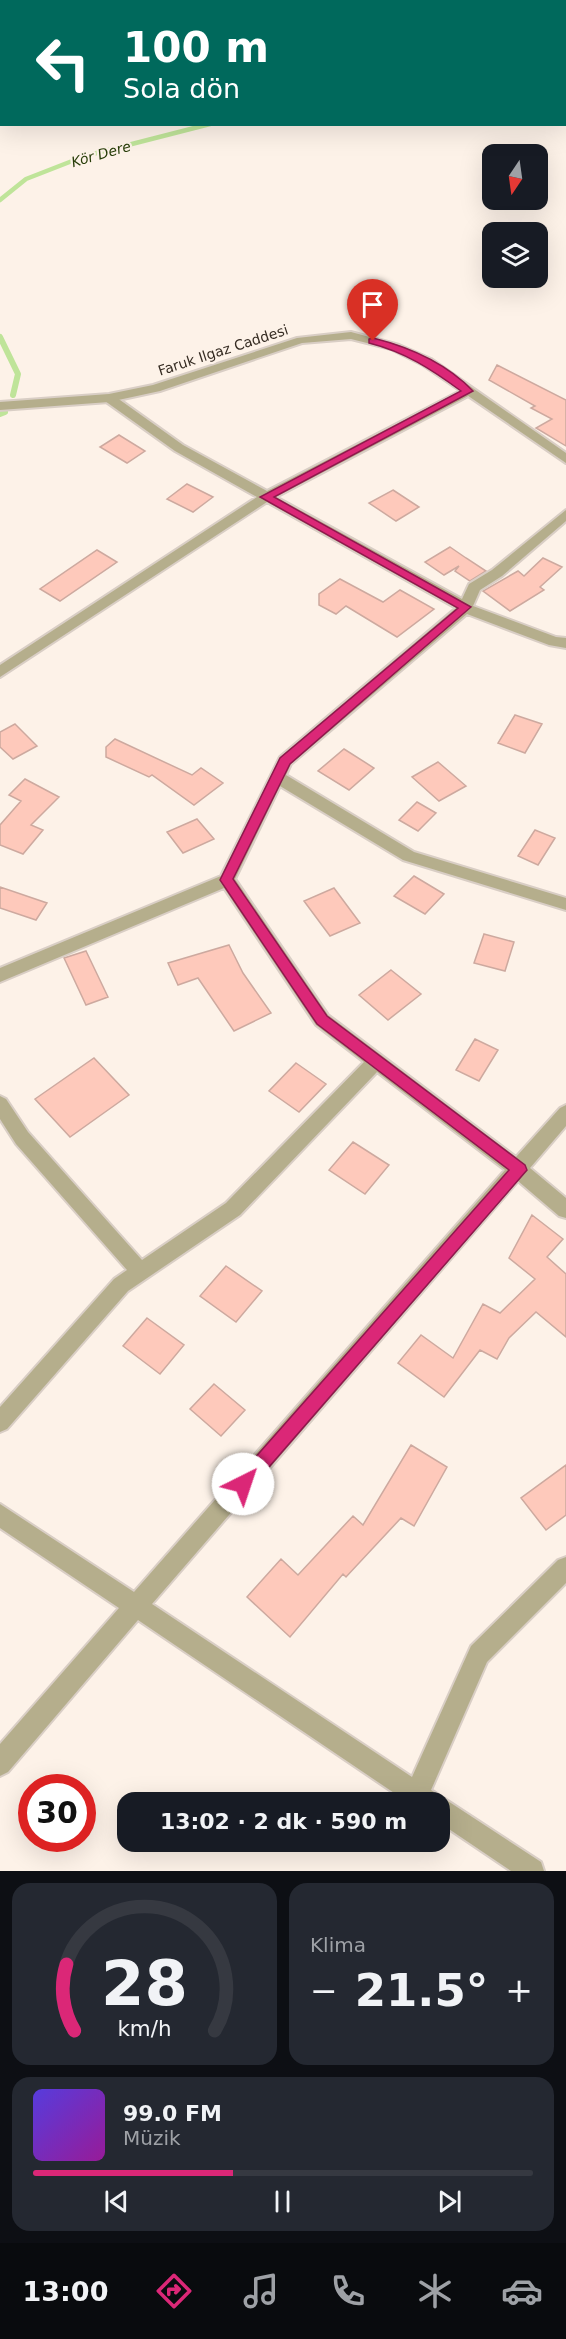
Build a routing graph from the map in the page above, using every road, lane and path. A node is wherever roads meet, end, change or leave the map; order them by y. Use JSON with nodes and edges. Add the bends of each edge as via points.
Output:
{"nodes":[{"id":1,"x":468,"y":391,"type":"junction"},
{"id":2,"x":109,"y":398,"type":"junction"},
{"id":3,"x":0,"y":406,"type":"edge"},
{"id":4,"x":566,"y":459,"type":"edge"},
{"id":5,"x":266,"y":497,"type":"junction"},
{"id":6,"x":566,"y":514,"type":"edge"},
{"id":7,"x":466,"y":607,"type":"junction"},
{"id":8,"x":566,"y":643,"type":"edge"},
{"id":9,"x":0,"y":672,"type":"edge"},
{"id":10,"x":277,"y":777,"type":"junction"},
{"id":11,"x":226,"y":880,"type":"junction"},
{"id":12,"x":566,"y":904,"type":"edge"},
{"id":13,"x":0,"y":975,"type":"edge"},
{"id":14,"x":376,"y":1061,"type":"junction"},
{"id":15,"x":0,"y":1104,"type":"edge"},
{"id":16,"x":566,"y":1113,"type":"edge"},
{"id":17,"x":519,"y":1170,"type":"junction"},
{"id":18,"x":566,"y":1210,"type":"edge"},
{"id":19,"x":141,"y":1272,"type":"junction"},
{"id":20,"x":0,"y":1422,"type":"edge"},
{"id":21,"x":0,"y":1515,"type":"edge"},
{"id":22,"x":566,"y":1568,"type":"edge"},
{"id":23,"x":135,"y":1606,"type":"junction"},
{"id":24,"x":0,"y":1764,"type":"edge"},
{"id":25,"x":415,"y":1792,"type":"edge"},
{"id":26,"x":426,"y":1792,"type":"edge"},
{"id":27,"x":450,"y":1816,"type":"edge"},
{"id":28,"x":532,"y":1871,"type":"edge"}],
"edges":[{"from":1,"to":2,"type":"street","name":"Faruk Ilgaz Caddesi","via":[[427,362],[394,346],[351,335],[301,340],[156,388]]},
{"from":1,"to":4,"type":"street","name":"Faruk Ilgaz Caddesi"},
{"from":1,"to":5,"type":"street"},
{"from":2,"to":3,"type":"street","name":"Faruk Ilgaz Caddesi"},
{"from":2,"to":5,"type":"street","via":[[179,448]]},
{"from":5,"to":7,"type":"street"},
{"from":5,"to":9,"type":"street"},
{"from":6,"to":7,"type":"street","via":[[528,549],[474,588]]},
{"from":7,"to":8,"type":"street","via":[[554,642]]},
{"from":7,"to":10,"type":"street","via":[[285,761]]},
{"from":10,"to":11,"type":"street"},
{"from":10,"to":12,"type":"street","via":[[409,856]]},
{"from":11,"to":13,"type":"street"},
{"from":11,"to":14,"type":"street","via":[[322,1020]]},
{"from":14,"to":17,"type":"street"},
{"from":14,"to":19,"type":"street","via":[[233,1209]]},
{"from":15,"to":19,"type":"street","via":[[22,1138]]},
{"from":16,"to":17,"type":"street"},
{"from":17,"to":18,"type":"street"},
{"from":17,"to":23,"type":"street"},
{"from":19,"to":20,"type":"street","via":[[121,1285]]},
{"from":21,"to":23,"type":"street"},
{"from":22,"to":26,"type":"street","via":[[479,1654]]},
{"from":23,"to":24,"type":"street"},
{"from":23,"to":25,"type":"street"},
{"from":27,"to":28,"type":"street"}]}
